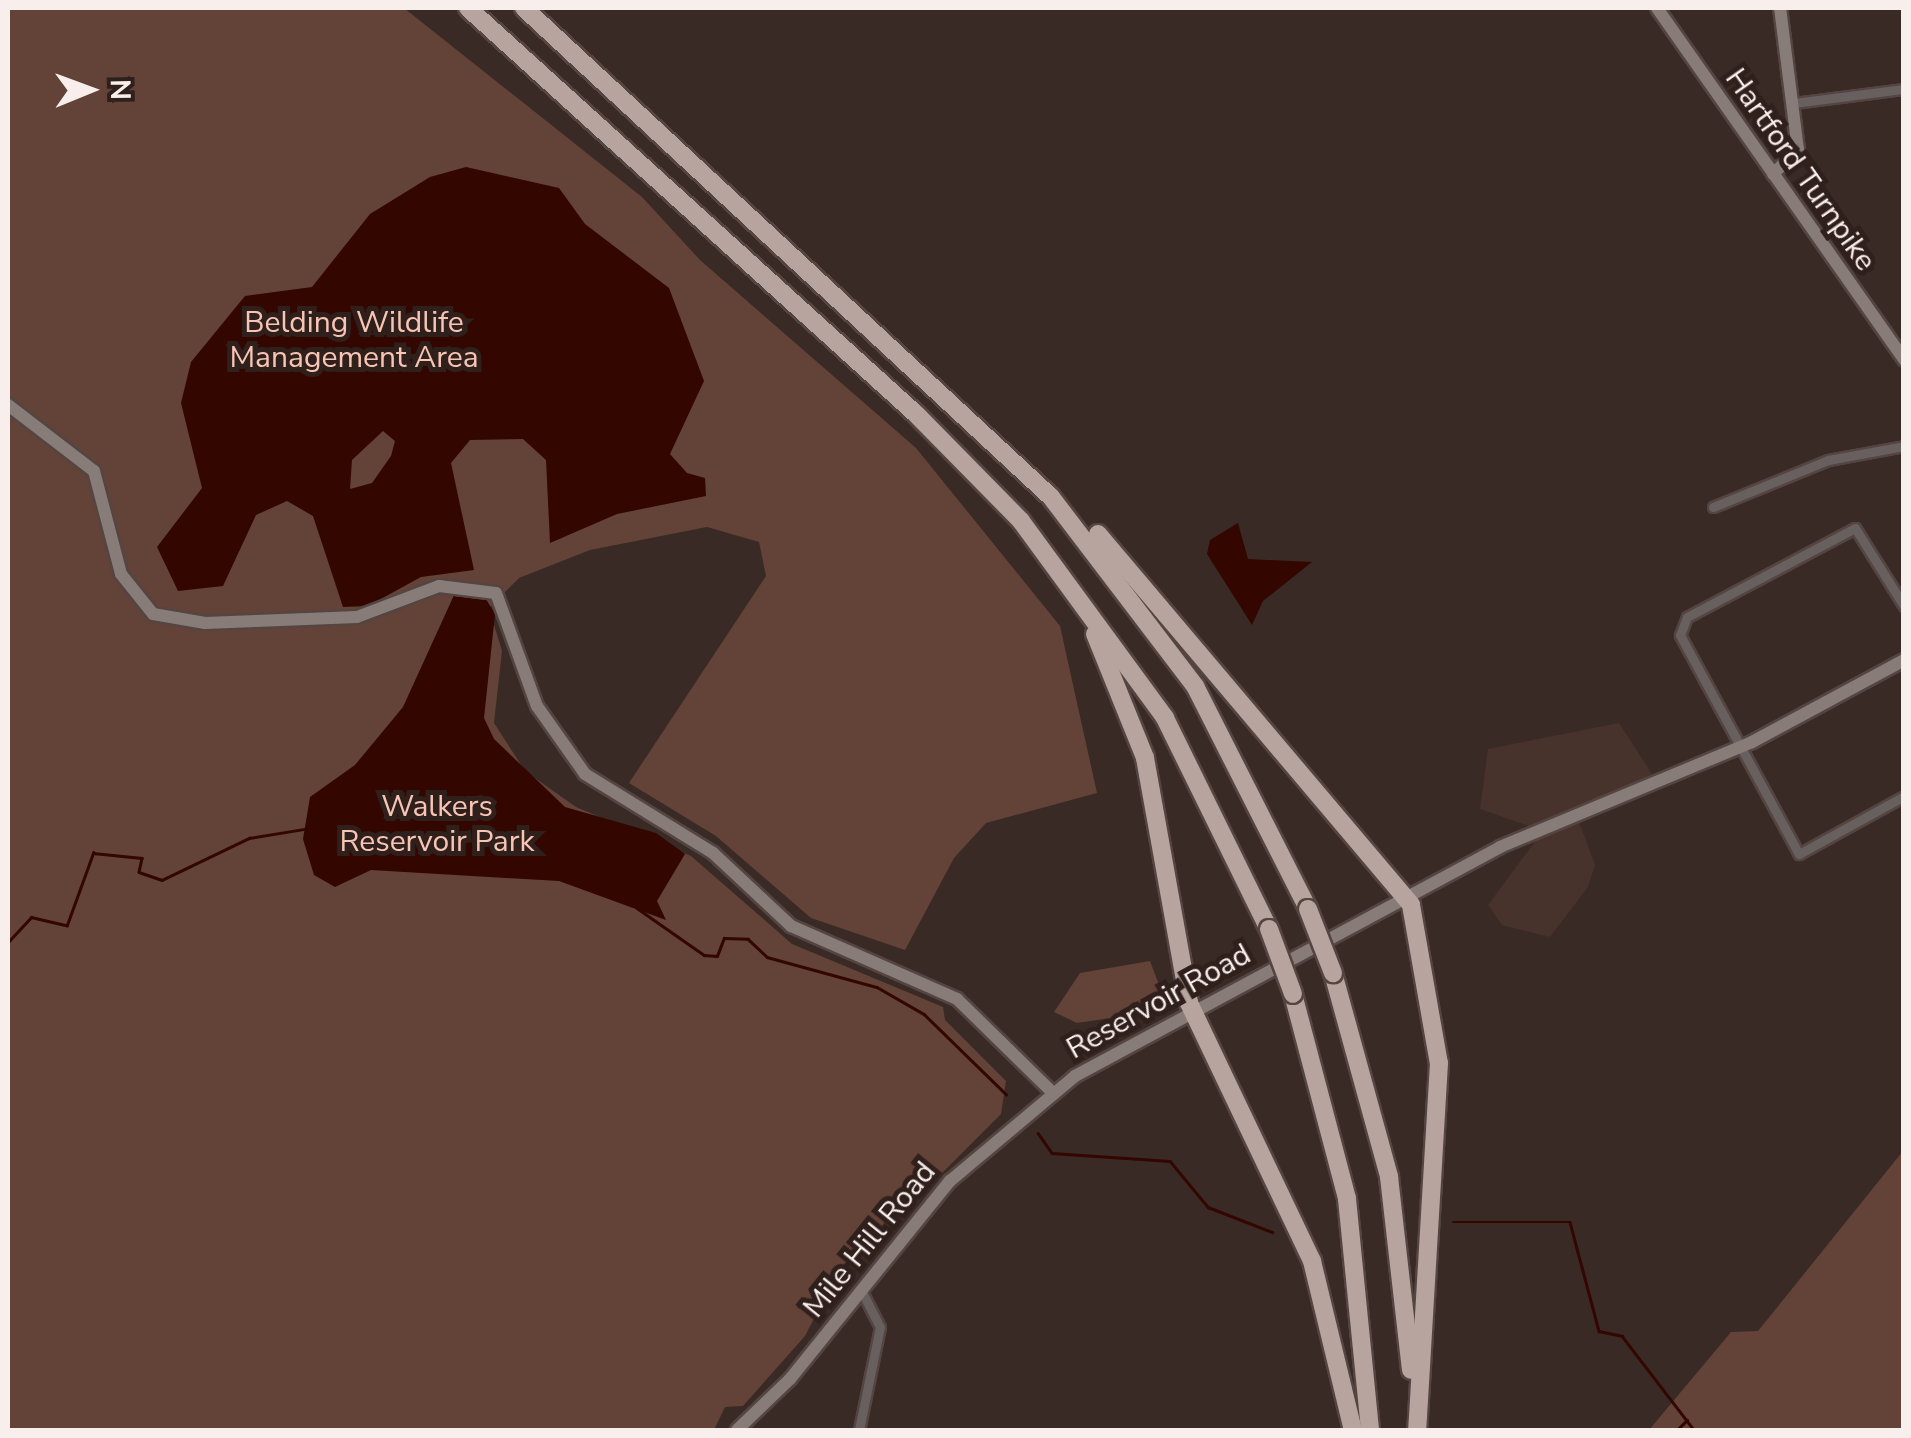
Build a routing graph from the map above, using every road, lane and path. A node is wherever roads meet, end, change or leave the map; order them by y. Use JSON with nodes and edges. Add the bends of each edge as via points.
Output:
{"nodes":[{"id":1,"x":468,"y":8,"type":"edge"},
{"id":2,"x":524,"y":8,"type":"edge"},
{"id":3,"x":1657,"y":8,"type":"edge"},
{"id":4,"x":1780,"y":8,"type":"edge"},
{"id":5,"x":1904,"y":90,"type":"edge"},
{"id":6,"x":1794,"y":103,"type":"junction"},
{"id":7,"x":1773,"y":174,"type":"junction"},
{"id":8,"x":1904,"y":360,"type":"edge"},
{"id":9,"x":8,"y":405,"type":"edge"},
{"id":10,"x":1904,"y":446,"type":"edge"},
{"id":11,"x":1052,"y":497,"type":"junction"},
{"id":12,"x":1713,"y":507,"type":"dead end"},
{"id":13,"x":1069,"y":580,"type":"junction"},
{"id":14,"x":1904,"y":606,"type":"edge"},
{"id":15,"x":1904,"y":660,"type":"edge"},
{"id":16,"x":1739,"y":748,"type":"junction"},
{"id":17,"x":1904,"y":796,"type":"edge"},
{"id":18,"x":1407,"y":896,"type":"junction"},
{"id":19,"x":1192,"y":1010,"type":"junction"},
{"id":20,"x":1052,"y":1092,"type":"junction"},
{"id":21,"x":861,"y":1290,"type":"junction"},
{"id":22,"x":737,"y":1430,"type":"edge"},
{"id":23,"x":859,"y":1430,"type":"edge"},
{"id":24,"x":1353,"y":1430,"type":"edge"},
{"id":25,"x":1370,"y":1430,"type":"edge"},
{"id":26,"x":1415,"y":1430,"type":"edge"}],
"edges":[{"from":1,"to":13,"type":"highway","via":[[932,430]]},
{"from":2,"to":11,"type":"highway"},
{"from":3,"to":7,"type":"main road","name":"Hartford Turnpike"},
{"from":4,"to":6,"type":"main road"},
{"from":5,"to":6,"type":"street"},
{"from":6,"to":7,"type":"main road","via":[[1798,150]]},
{"from":7,"to":8,"type":"main road","name":"Hartford Turnpike"},
{"from":9,"to":20,"type":"main road","name":"Reservoir Road","via":[[94,471],[122,574],[153,614],[206,623],[357,617],[439,586],[496,593],[537,706],[585,774],[714,853],[791,926],[956,998]]},
{"from":10,"to":12,"type":"street","via":[[1828,460]]},
{"from":11,"to":18,"type":"highway","via":[[1091,525]]},
{"from":11,"to":26,"type":"highway","bridge":true,"via":[[1195,686],[1308,909],[1333,973],[1388,1177]]},
{"from":13,"to":19,"type":"highway","via":[[1137,730]]},
{"from":13,"to":25,"type":"highway","bridge":true,"via":[[1181,746],[1270,930],[1293,994],[1347,1200]]},
{"from":14,"to":16,"type":"street","via":[[1855,528],[1688,618],[1680,635]]},
{"from":15,"to":16,"type":"main road","name":"Reservoir Road"},
{"from":16,"to":17,"type":"street","via":[[1798,854]]},
{"from":16,"to":18,"type":"main road","name":"Reservoir Road","via":[[1534,831]]},
{"from":18,"to":19,"type":"main road","name":"Reservoir Road"},
{"from":18,"to":26,"type":"highway","via":[[1440,1063]]},
{"from":19,"to":20,"type":"main road","name":"Reservoir Road"},
{"from":19,"to":24,"type":"highway","via":[[1312,1261]]},
{"from":20,"to":21,"type":"main road","name":"Mile Hill Road","via":[[950,1180]]},
{"from":21,"to":22,"type":"main road","name":"Mile Hill Road"},
{"from":21,"to":23,"type":"street","via":[[880,1326]]}]}
